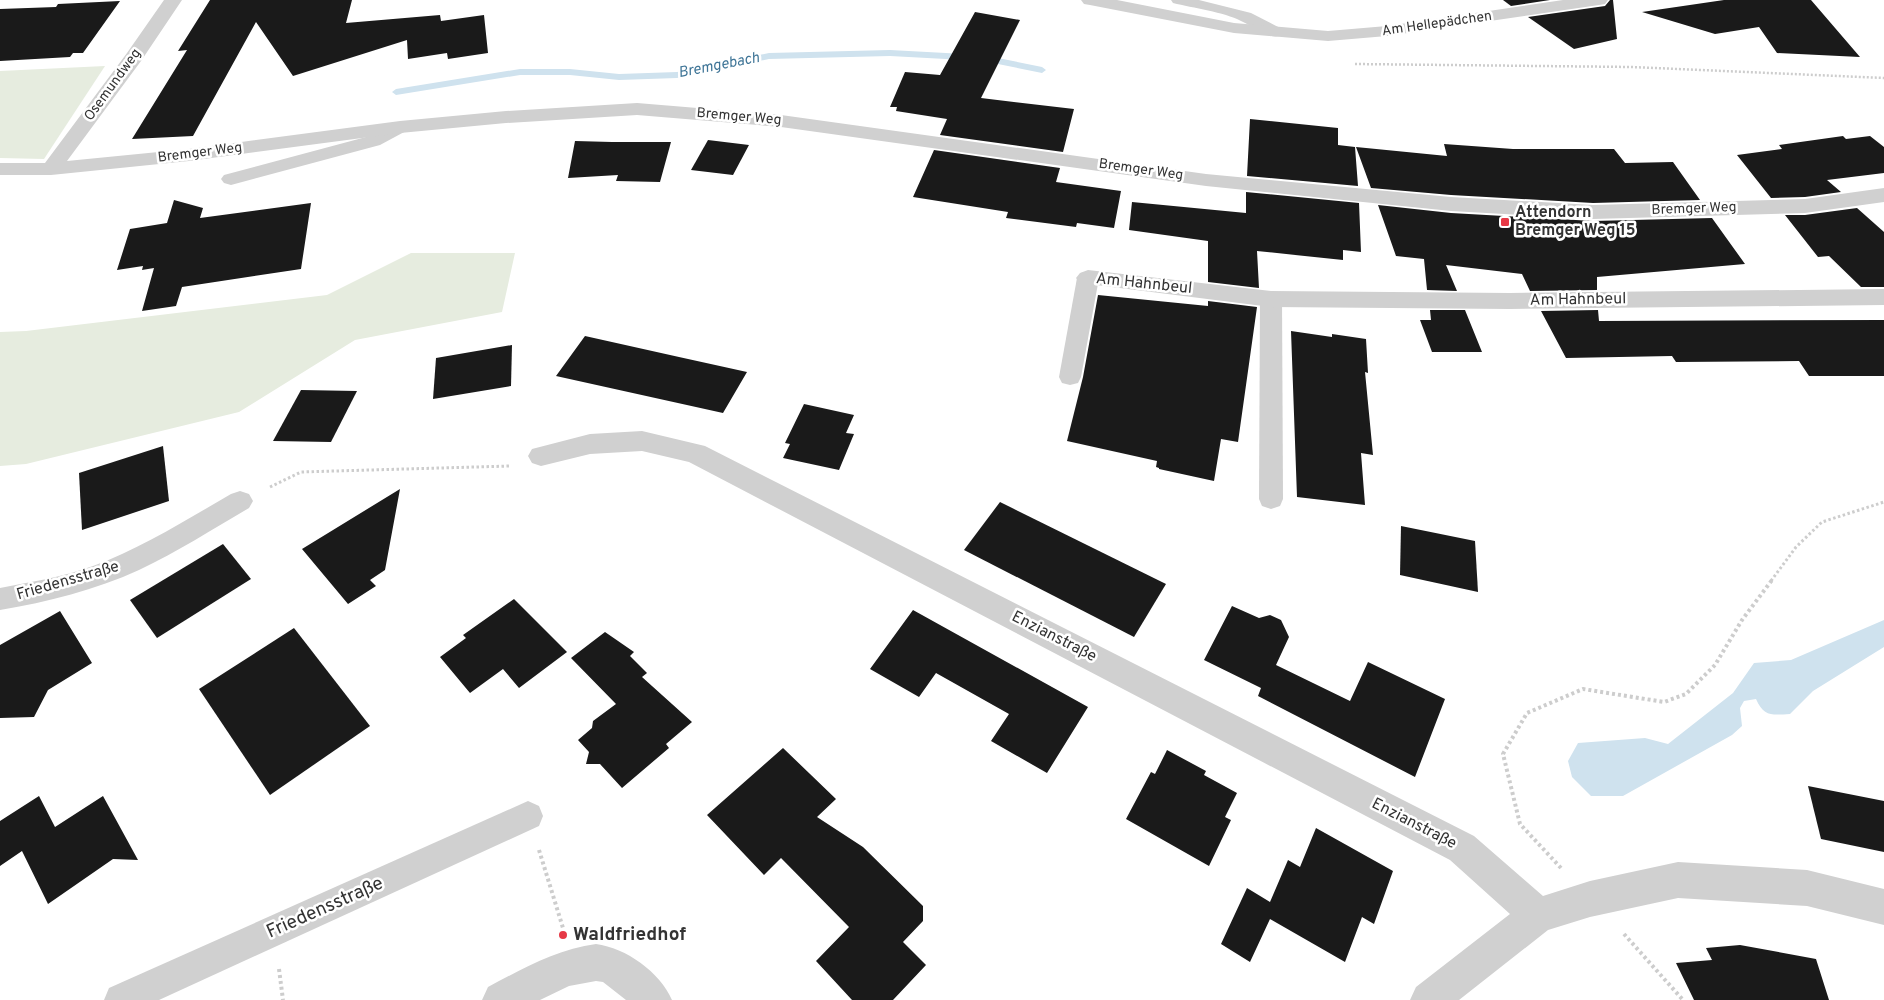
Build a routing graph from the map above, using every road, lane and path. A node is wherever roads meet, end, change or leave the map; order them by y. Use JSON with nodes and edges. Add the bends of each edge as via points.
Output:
{"nodes":[{"id":1,"x":173,"y":0,"type":"edge"},
{"id":2,"x":1090,"y":0,"type":"edge"},
{"id":3,"x":1179,"y":0,"type":"edge"},
{"id":4,"x":1599,"y":0,"type":"edge"},
{"id":5,"x":1274,"y":32,"type":"junction"},
{"id":6,"x":1354,"y":64,"type":"dead end"},
{"id":7,"x":1884,"y":78,"type":"edge"},
{"id":8,"x":400,"y":127,"type":"junction"},
{"id":9,"x":0,"y":169,"type":"edge"},
{"id":10,"x":51,"y":169,"type":"junction"},
{"id":11,"x":231,"y":179,"type":"dead end"},
{"id":12,"x":1884,"y":195,"type":"edge"},
{"id":13,"x":1088,"y":278,"type":"joint"},
{"id":14,"x":1271,"y":298,"type":"junction"},
{"id":15,"x":1884,"y":298,"type":"edge"},
{"id":16,"x":1070,"y":378,"type":"dead end"},
{"id":17,"x":527,"y":461,"type":"joint"},
{"id":18,"x":1270,"y":500,"type":"dead end"},
{"id":19,"x":240,"y":501,"type":"joint"},
{"id":20,"x":1884,"y":502,"type":"edge"},
{"id":21,"x":0,"y":599,"type":"edge"},
{"id":22,"x":528,"y":816,"type":"joint"},
{"id":23,"x":1590,"y":899,"type":"junction"},
{"id":24,"x":1884,"y":907,"type":"edge"},
{"id":25,"x":1538,"y":915,"type":"junction"},
{"id":26,"x":1635,"y":945,"type":"dead end"},
{"id":27,"x":575,"y":965,"type":"junction"},
{"id":28,"x":121,"y":1000,"type":"edge"},
{"id":29,"x":501,"y":1000,"type":"edge"},
{"id":30,"x":653,"y":1000,"type":"edge"},
{"id":31,"x":1429,"y":1000,"type":"edge"},
{"id":32,"x":1683,"y":1000,"type":"edge"}],
"edges":[{"from":1,"to":10,"type":"street","name":"Osemundweg"},
{"from":2,"to":5,"type":"street","name":"Am Hellepädchen","via":[[1234,28]]},
{"from":3,"to":5,"type":"lane","name":"Am Hellepädchen","via":[[1245,16]]},
{"from":4,"to":5,"type":"street","name":"Am Hellepädchen","via":[[1386,31],[1328,36]]},
{"from":6,"to":7,"type":"path","via":[[1632,67]]},
{"from":8,"to":10,"type":"street","name":"Bremger Weg","via":[[189,156]]},
{"from":8,"to":11,"type":"lane","name":"Bremger Weg","via":[[373,141]]},
{"from":8,"to":12,"type":"street","name":"Bremger Weg","via":[[637,109],[781,121],[1206,180],[1452,204],[1593,212],[1805,206]]},
{"from":9,"to":10,"type":"street","name":"Bremger Weg"},
{"from":13,"to":14,"type":"street","name":"Am Hahnbeul"},
{"from":13,"to":16,"type":"lane","name":"Am Hahnbeul"},
{"from":14,"to":15,"type":"street","name":"Am Hahnbeul","via":[[1520,301]]},
{"from":14,"to":18,"type":"lane"},
{"from":17,"to":19,"type":"path","via":[[301,472]]},
{"from":17,"to":25,"type":"street","name":"Enzianstraße","via":[[590,444],[642,441],[696,453],[1462,848]]},
{"from":19,"to":21,"type":"lane","name":"Friedensstraße","via":[[158,548],[110,571],[30,594]]},
{"from":20,"to":23,"type":"path","via":[[1822,522],[1791,554],[1742,620],[1715,665],[1686,694],[1664,702],[1583,689],[1526,713],[1503,754],[1520,824]]},
{"from":22,"to":27,"type":"path"},
{"from":22,"to":28,"type":"lane","name":"Friedensstraße"},
{"from":23,"to":24,"type":"street","via":[[1678,880],[1807,888]]},
{"from":23,"to":25,"type":"street"},
{"from":25,"to":31,"type":"street"},
{"from":26,"to":32,"type":"path"},
{"from":27,"to":29,"type":"street"},
{"from":27,"to":30,"type":"street","via":[[583,962],[609,964]]}]}
